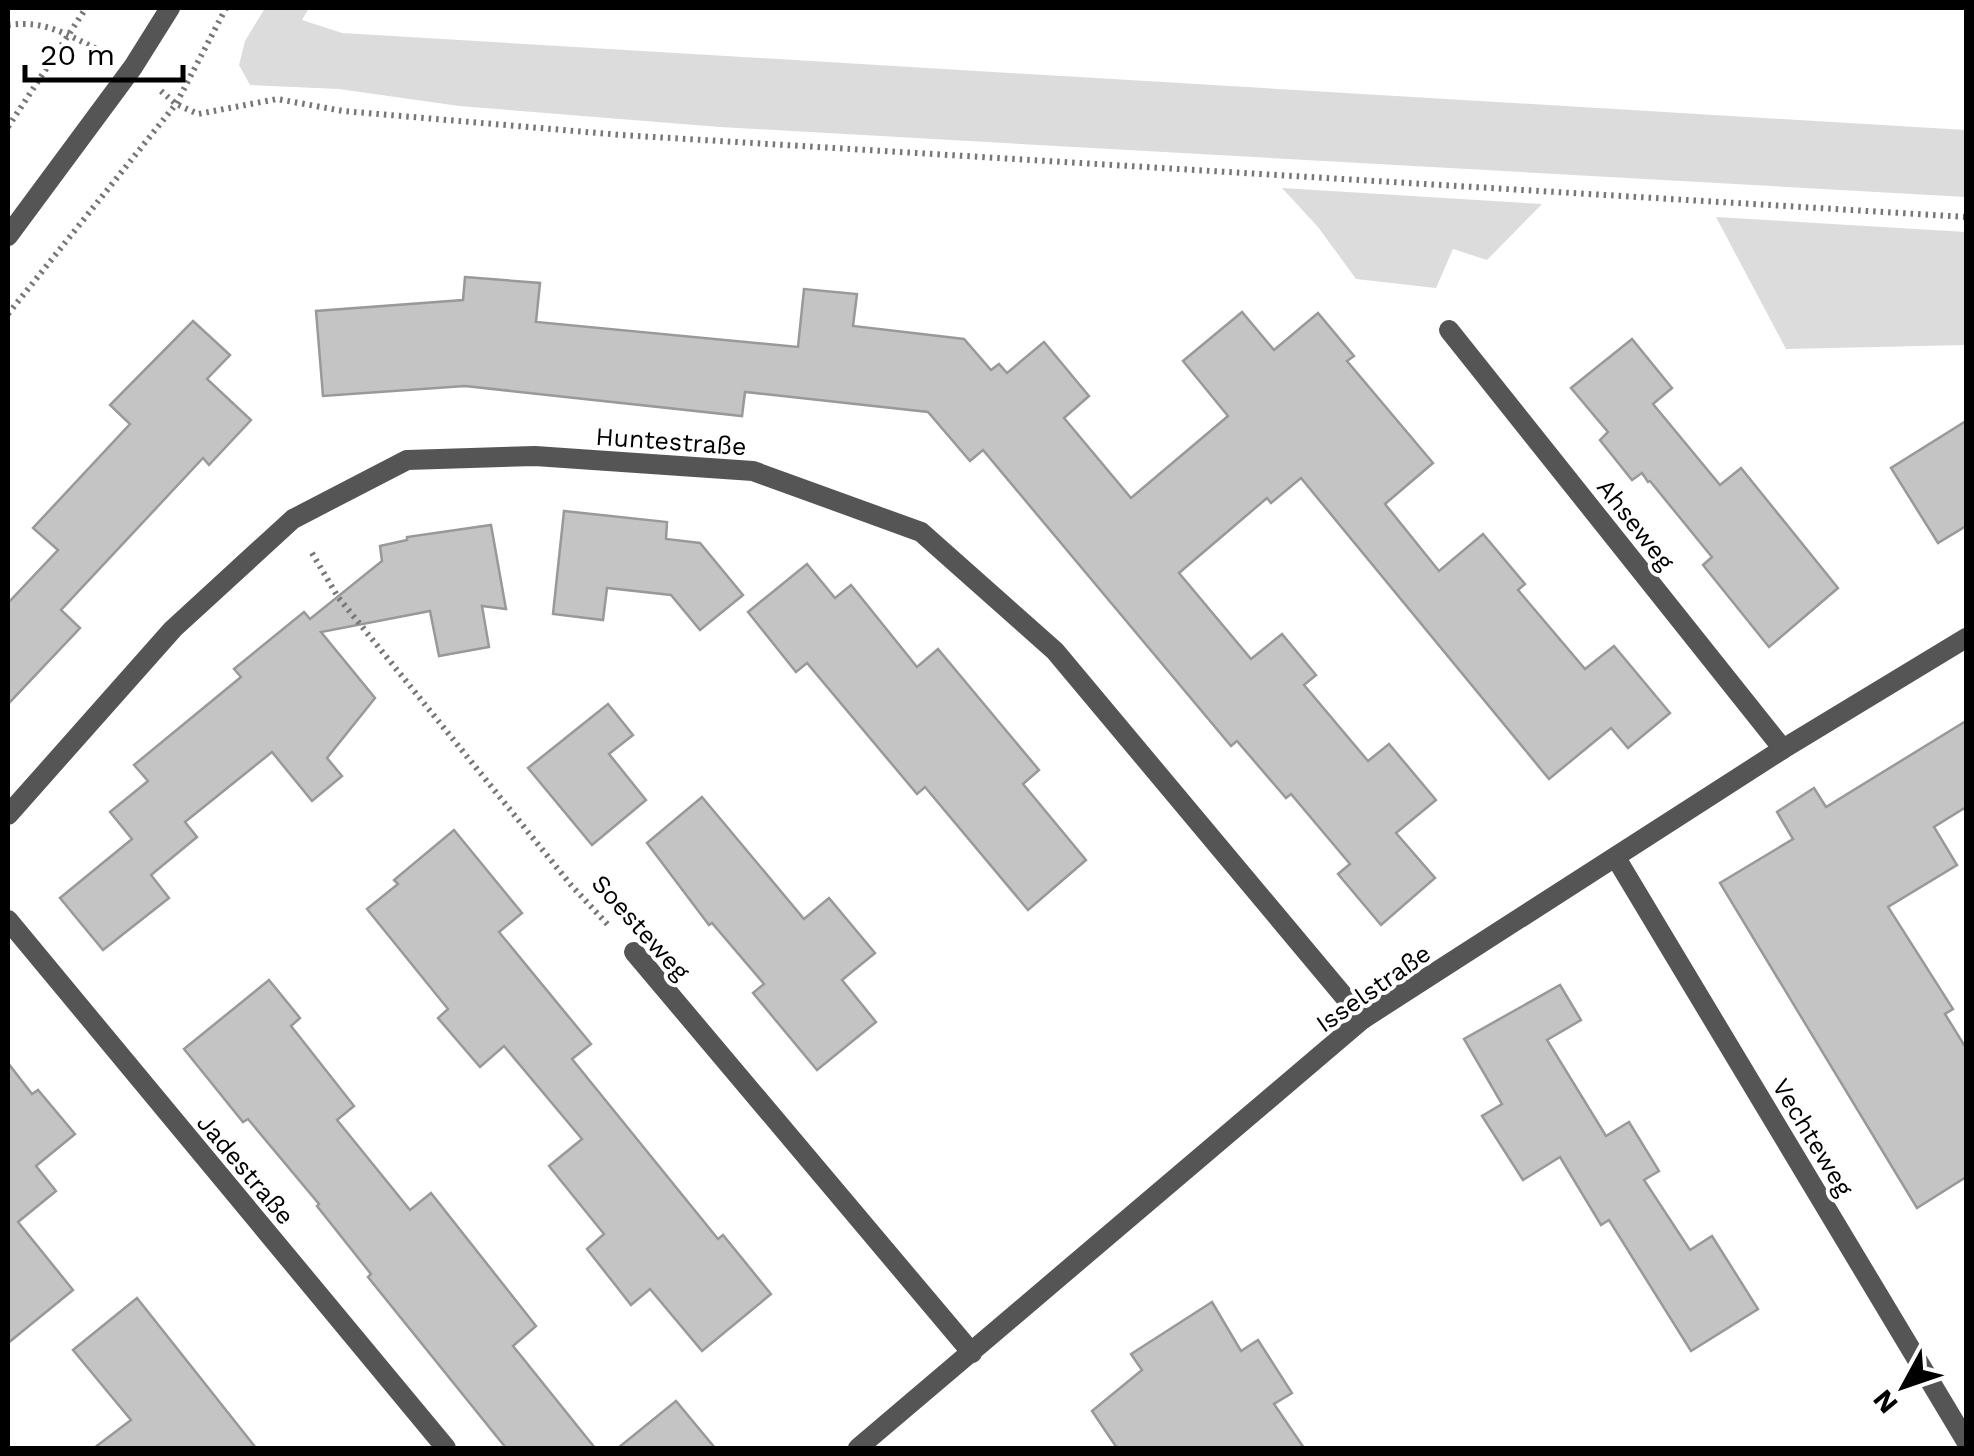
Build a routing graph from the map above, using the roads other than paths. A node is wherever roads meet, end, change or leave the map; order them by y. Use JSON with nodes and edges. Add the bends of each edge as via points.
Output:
{"nodes":[{"id":1,"x":170,"y":8,"type":"edge"},
{"id":2,"x":8,"y":236,"type":"edge"},
{"id":3,"x":1449,"y":330,"type":"dead end"},
{"id":4,"x":1966,"y":638,"type":"edge"},
{"id":5,"x":1783,"y":750,"type":"junction"},
{"id":6,"x":8,"y":814,"type":"edge"},
{"id":7,"x":1616,"y":858,"type":"junction"},
{"id":8,"x":8,"y":920,"type":"edge"},
{"id":9,"x":634,"y":952,"type":"road end"},
{"id":10,"x":1363,"y":1019,"type":"junction"},
{"id":11,"x":972,"y":1352,"type":"junction"},
{"id":12,"x":1966,"y":1441,"type":"edge"},
{"id":13,"x":446,"y":1448,"type":"edge"},
{"id":14,"x":858,"y":1448,"type":"edge"}],
"edges":[{"from":1,"to":2,"type":"street"},
{"from":3,"to":5,"type":"street","name":"Ahseweg"},
{"from":4,"to":5,"type":"street","name":"Isselstraße"},
{"from":5,"to":7,"type":"street","name":"Isselstraße"},
{"from":6,"to":10,"type":"street","name":"Huntestraße","via":[[173,629],[293,520],[407,460],[534,456],[753,471],[921,532],[1055,651]]},
{"from":7,"to":10,"type":"street","name":"Isselstraße"},
{"from":7,"to":12,"type":"street","name":"Vechteweg"},
{"from":8,"to":13,"type":"street","name":"Jadestraße"},
{"from":9,"to":11,"type":"street","name":"Soesteweg"},
{"from":10,"to":11,"type":"street","name":"Isselstraße"},
{"from":11,"to":14,"type":"street","name":"Isselstraße"}]}
